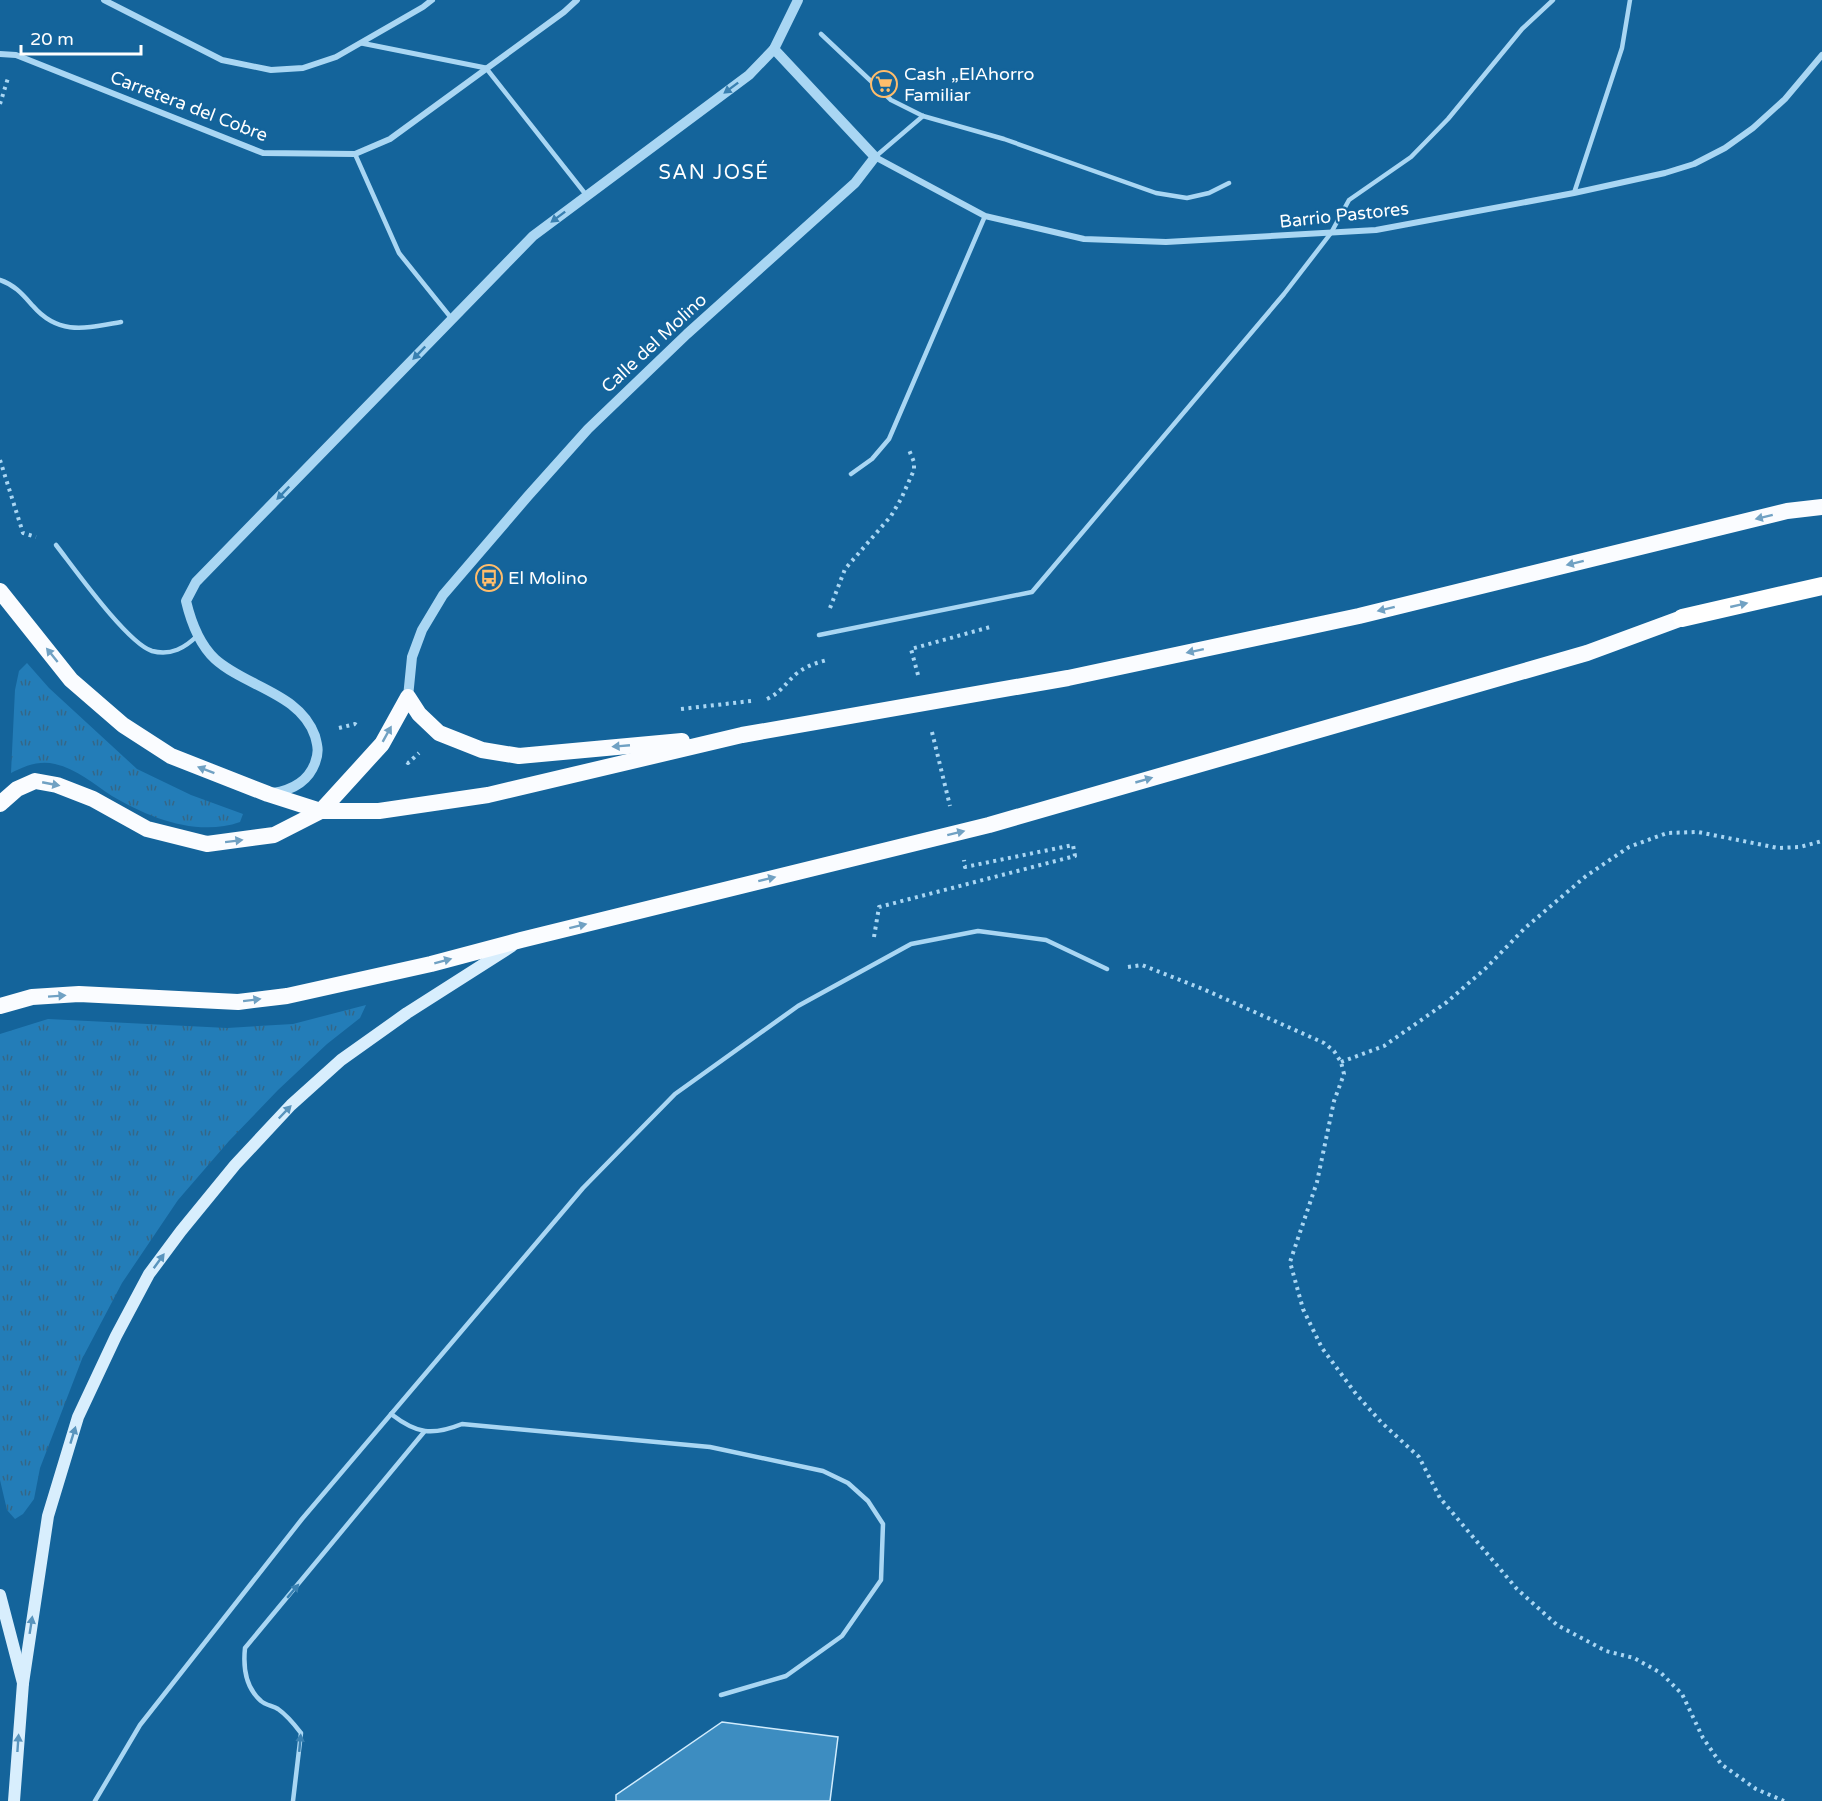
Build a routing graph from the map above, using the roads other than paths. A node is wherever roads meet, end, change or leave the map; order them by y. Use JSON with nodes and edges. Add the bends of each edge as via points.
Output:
{"nodes":[{"id":1,"x":104,"y":0,"type":"edge"},
{"id":2,"x":432,"y":0,"type":"edge"},
{"id":3,"x":577,"y":0,"type":"edge"},
{"id":4,"x":798,"y":0,"type":"edge"},
{"id":5,"x":1553,"y":0,"type":"edge"},
{"id":6,"x":1630,"y":0,"type":"edge"},
{"id":7,"x":821,"y":34,"type":"dead end"},
{"id":8,"x":361,"y":43,"type":"junction"},
{"id":9,"x":774,"y":49,"type":"junction"},
{"id":10,"x":0,"y":54,"type":"edge"},
{"id":11,"x":1822,"y":55,"type":"edge"},
{"id":12,"x":486,"y":68,"type":"junction"},
{"id":13,"x":923,"y":116,"type":"junction"},
{"id":14,"x":355,"y":154,"type":"junction"},
{"id":15,"x":875,"y":157,"type":"junction"},
{"id":16,"x":1229,"y":183,"type":"dead end"},
{"id":17,"x":1574,"y":193,"type":"junction"},
{"id":18,"x":586,"y":196,"type":"junction"},
{"id":19,"x":985,"y":216,"type":"junction"},
{"id":20,"x":1331,"y":233,"type":"junction"},
{"id":21,"x":0,"y":280,"type":"edge"},
{"id":22,"x":452,"y":319,"type":"junction"},
{"id":23,"x":121,"y":322,"type":"dead end"},
{"id":24,"x":851,"y":474,"type":"dead end"},
{"id":25,"x":1822,"y":507,"type":"edge"},
{"id":26,"x":56,"y":545,"type":"road end"},
{"id":27,"x":1822,"y":586,"type":"edge"},
{"id":28,"x":0,"y":591,"type":"edge"},
{"id":29,"x":1682,"y":618,"type":"joint"},
{"id":30,"x":819,"y":635,"type":"road end"},
{"id":31,"x":198,"y":636,"type":"junction"},
{"id":32,"x":408,"y":697,"type":"junction"},
{"id":33,"x":742,"y":735,"type":"junction"},
{"id":34,"x":268,"y":794,"type":"junction"},
{"id":35,"x":0,"y":804,"type":"edge"},
{"id":36,"x":321,"y":811,"type":"junction"},
{"id":37,"x":521,"y":940,"type":"junction"},
{"id":38,"x":1107,"y":969,"type":"road end"},
{"id":39,"x":0,"y":1006,"type":"edge"},
{"id":40,"x":391,"y":1414,"type":"junction"},
{"id":41,"x":424,"y":1432,"type":"junction"},
{"id":42,"x":0,"y":1595,"type":"edge"},
{"id":43,"x":22,"y":1683,"type":"junction"},
{"id":44,"x":721,"y":1695,"type":"dead end"},
{"id":45,"x":14,"y":1801,"type":"edge"},
{"id":46,"x":95,"y":1801,"type":"edge"},
{"id":47,"x":293,"y":1801,"type":"edge"}],
"edges":[{"from":1,"to":8,"type":"street","via":[[222,60],[271,70],[303,68]]},
{"from":2,"to":8,"type":"street"},
{"from":3,"to":12,"type":"street","name":"Carretera del Cobre"},
{"from":4,"to":9,"type":"street"},
{"from":5,"to":20,"type":"lane","via":[[1522,29],[1448,119],[1411,157],[1349,200]]},
{"from":6,"to":17,"type":"lane","via":[[1622,48]]},
{"from":7,"to":13,"type":"lane","via":[[891,100]]},
{"from":8,"to":12,"type":"street"},
{"from":9,"to":15,"type":"street"},
{"from":9,"to":18,"type":"street","one_way":true,"via":[[749,75]]},
{"from":10,"to":14,"type":"street","name":"Carretera del Cobre","via":[[16,55],[263,153]]},
{"from":11,"to":17,"type":"street","name":"Barrio Pastores","via":[[1754,129],[1725,148],[1665,173]]},
{"from":12,"to":14,"type":"street","name":"Carretera del Cobre","via":[[390,139]]},
{"from":12,"to":18,"type":"lane"},
{"from":13,"to":15,"type":"lane"},
{"from":13,"to":16,"type":"lane","via":[[1004,139],[1156,193],[1187,198]]},
{"from":14,"to":22,"type":"lane","via":[[399,253]]},
{"from":15,"to":19,"type":"street","name":"Barrio Pastores"},
{"from":15,"to":32,"type":"street","name":"Calle del Molino","via":[[855,183],[695,326],[588,429],[528,496],[438,603],[412,657]]},
{"from":17,"to":20,"type":"street","name":"Barrio Pastores","via":[[1376,230]]},
{"from":18,"to":22,"type":"street","one_way":true,"via":[[533,236]]},
{"from":19,"to":20,"type":"street","name":"Barrio Pastores","via":[[1084,239],[1166,243]]},
{"from":19,"to":24,"type":"lane","via":[[889,439],[872,459]]},
{"from":20,"to":30,"type":"lane","via":[[1032,592]]},
{"from":21,"to":23,"type":"lane","via":[[21,292],[50,321],[65,327]]},
{"from":22,"to":31,"type":"street","one_way":true,"via":[[196,582],[186,601]]},
{"from":25,"to":33,"type":"highway","one_way":true,"via":[[1776,514],[1359,616],[1068,678]]},
{"from":26,"to":31,"type":"lane","via":[[97,599],[139,644],[164,653],[177,651]]},
{"from":29,"to":27,"type":"highway","one_way":true},
{"from":34,"to":28,"type":"highway","one_way":true,"via":[[171,756],[123,725],[71,680]]},
{"from":37,"to":29,"type":"highway","one_way":true,"via":[[989,825],[1587,652]]},
{"from":31,"to":34,"type":"street","via":[[214,658],[306,717],[314,734],[319,751],[313,768],[288,791]]},
{"from":33,"to":32,"type":"highway","one_way":true,"via":[[519,756],[482,750],[439,734]]},
{"from":36,"to":32,"type":"highway","one_way":true,"via":[[382,744]]},
{"from":33,"to":36,"type":"highway","via":[[488,795],[379,811]]},
{"from":34,"to":36,"type":"highway"},
{"from":35,"to":36,"type":"highway","one_way":true,"via":[[17,789],[35,782],[57,785],[93,799],[147,829],[207,844],[274,836]]},
{"from":39,"to":37,"type":"highway","one_way":true,"via":[[32,997],[79,994],[238,1002],[287,996]]},
{"from":43,"to":37,"type":"main road","one_way":true,"via":[[48,1516],[78,1417],[149,1274],[235,1164],[341,1060]]},
{"from":38,"to":40,"type":"lane","via":[[1046,940],[978,931],[911,944],[798,1006],[675,1094],[583,1188]]},
{"from":40,"to":41,"type":"lane","via":[[406,1426]]},
{"from":40,"to":46,"type":"lane","via":[[302,1519],[140,1725]]},
{"from":41,"to":44,"type":"lane","via":[[444,1431],[462,1424],[710,1447],[823,1471],[848,1483],[868,1501],[883,1524],[881,1580],[842,1636],[786,1676]]},
{"from":47,"to":41,"type":"lane","one_way":true,"via":[[301,1733],[291,1720],[252,1691],[246,1678],[245,1648]]},
{"from":42,"to":43,"type":"main road"},
{"from":45,"to":43,"type":"main road","one_way":true}]}
